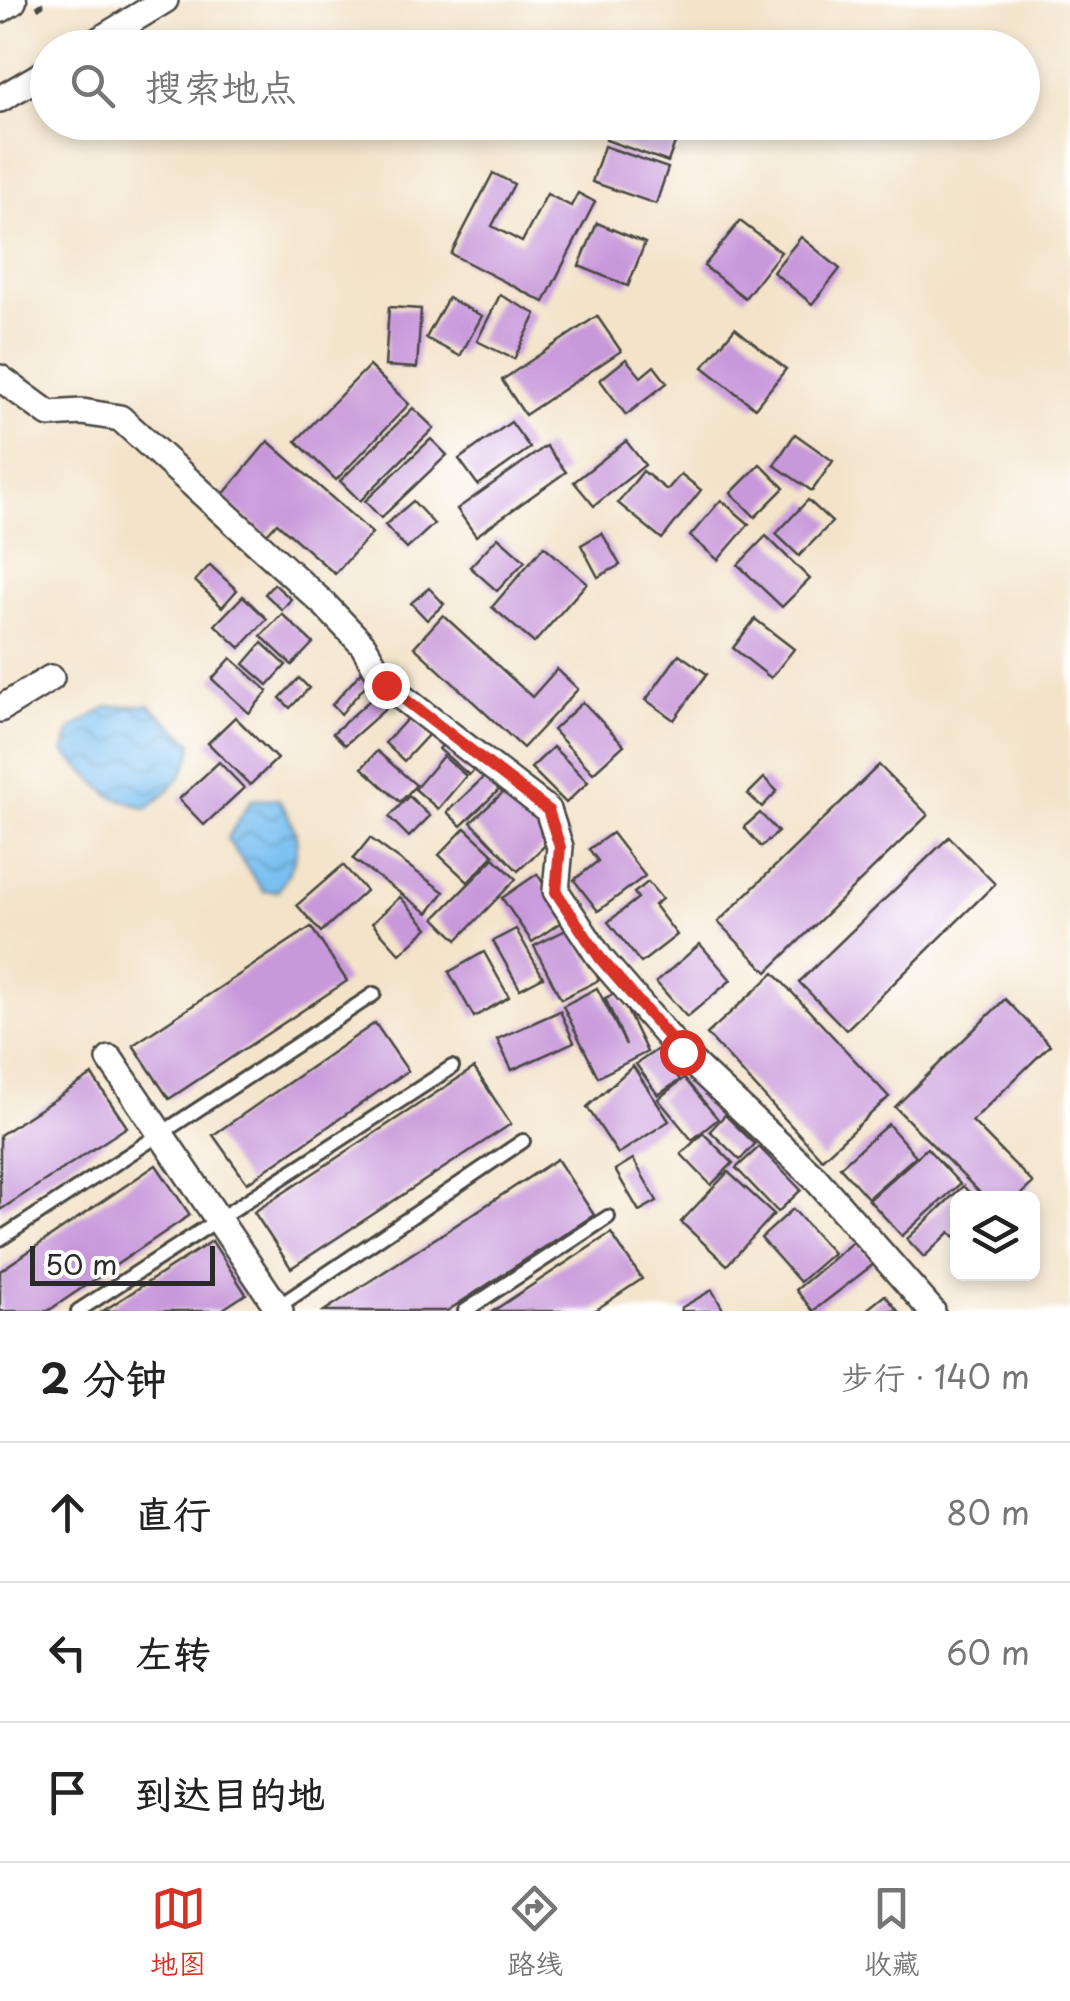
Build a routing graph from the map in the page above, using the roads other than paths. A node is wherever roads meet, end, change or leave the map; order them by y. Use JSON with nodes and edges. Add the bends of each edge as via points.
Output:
{"nodes":[{"id":1,"x":11,"y":0,"type":"edge"},
{"id":2,"x":165,"y":0,"type":"edge"},
{"id":3,"x":0,"y":6,"type":"edge"},
{"id":4,"x":116,"y":30,"type":"edge"},
{"id":5,"x":30,"y":82,"type":"edge"},
{"id":6,"x":0,"y":100,"type":"edge"},
{"id":7,"x":0,"y":378,"type":"edge"},
{"id":8,"x":51,"y":678,"type":"dead end"},
{"id":9,"x":0,"y":709,"type":"edge"},
{"id":10,"x":374,"y":994,"type":"dead end"},
{"id":11,"x":110,"y":1059,"type":"dead end"},
{"id":12,"x":452,"y":1067,"type":"dead end"},
{"id":13,"x":160,"y":1134,"type":"junction"},
{"id":14,"x":524,"y":1142,"type":"dead end"},
{"id":15,"x":608,"y":1217,"type":"dead end"},
{"id":16,"x":218,"y":1220,"type":"junction"},
{"id":17,"x":0,"y":1239,"type":"edge"},
{"id":18,"x":276,"y":1310,"type":"edge"},
{"id":19,"x":78,"y":1311,"type":"edge"},
{"id":20,"x":465,"y":1311,"type":"edge"},
{"id":21,"x":932,"y":1311,"type":"edge"}],
"edges":[{"from":1,"to":3,"type":"street"},
{"from":2,"to":4,"type":"street"},
{"from":5,"to":6,"type":"street"},
{"from":7,"to":21,"type":"street","via":[[50,414],[120,418],[325,606],[363,645],[386,685],[548,810],[560,847],[556,892],[600,958],[682,1052],[840,1205]]},
{"from":8,"to":9,"type":"street"},
{"from":10,"to":13,"type":"lane"},
{"from":11,"to":13,"type":"street"},
{"from":12,"to":16,"type":"lane"},
{"from":13,"to":16,"type":"street"},
{"from":13,"to":17,"type":"lane"},
{"from":14,"to":18,"type":"lane"},
{"from":15,"to":20,"type":"lane"},
{"from":16,"to":18,"type":"street"},
{"from":16,"to":19,"type":"lane"}]}
